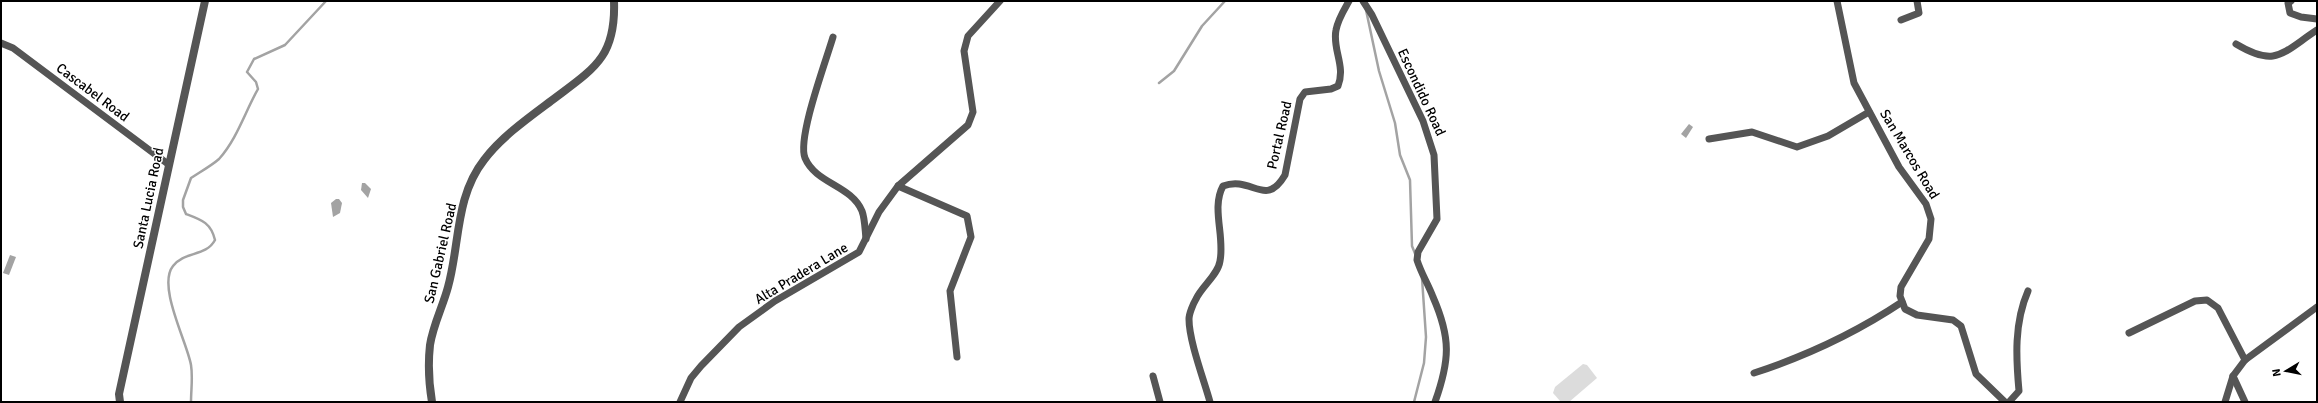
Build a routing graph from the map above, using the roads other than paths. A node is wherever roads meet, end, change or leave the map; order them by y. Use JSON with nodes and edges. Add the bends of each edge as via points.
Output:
{"nodes":[{"id":1,"x":205,"y":1,"type":"edge"},
{"id":2,"x":614,"y":1,"type":"edge"},
{"id":3,"x":1000,"y":1,"type":"edge"},
{"id":4,"x":1349,"y":1,"type":"edge"},
{"id":5,"x":1363,"y":1,"type":"edge"},
{"id":6,"x":1837,"y":1,"type":"edge"},
{"id":7,"x":1917,"y":1,"type":"edge"},
{"id":8,"x":2291,"y":1,"type":"edge"},
{"id":9,"x":2317,"y":19,"type":"edge"},
{"id":10,"x":1901,"y":20,"type":"dead end"},
{"id":11,"x":2317,"y":30,"type":"edge"},
{"id":12,"x":833,"y":37,"type":"dead end"},
{"id":13,"x":1,"y":43,"type":"edge"},
{"id":14,"x":2236,"y":44,"type":"dead end"},
{"id":15,"x":1869,"y":112,"type":"junction"},
{"id":16,"x":1710,"y":139,"type":"dead end"},
{"id":17,"x":168,"y":164,"type":"junction"},
{"id":18,"x":898,"y":186,"type":"junction"},
{"id":19,"x":866,"y":239,"type":"junction"},
{"id":20,"x":2028,"y":291,"type":"dead end"},
{"id":21,"x":1902,"y":302,"type":"junction"},
{"id":22,"x":2317,"y":308,"type":"edge"},
{"id":23,"x":2129,"y":333,"type":"dead end"},
{"id":24,"x":957,"y":356,"type":"dead end"},
{"id":25,"x":2245,"y":360,"type":"junction"},
{"id":26,"x":1754,"y":373,"type":"dead end"},
{"id":27,"x":1153,"y":376,"type":"dead end"},
{"id":28,"x":2233,"y":376,"type":"junction"},
{"id":29,"x":120,"y":402,"type":"edge"},
{"id":30,"x":432,"y":402,"type":"edge"},
{"id":31,"x":680,"y":402,"type":"edge"},
{"id":32,"x":1160,"y":402,"type":"edge"},
{"id":33,"x":1210,"y":402,"type":"edge"},
{"id":34,"x":1435,"y":402,"type":"edge"},
{"id":35,"x":2005,"y":402,"type":"edge"},
{"id":36,"x":2008,"y":402,"type":"edge"},
{"id":37,"x":2225,"y":402,"type":"edge"},
{"id":38,"x":2245,"y":402,"type":"edge"}],
"edges":[{"from":1,"to":17,"type":"street","name":"Santa Lucia Road"},
{"from":2,"to":30,"type":"street","name":"San Gabriel Road","via":[[615,21],[610,40],[599,62],[584,77],[511,133],[484,160],[471,184],[459,213],[448,286],[430,344],[429,387]]},
{"from":3,"to":18,"type":"street","name":"Alta Pradera Lane","via":[[968,36],[964,51],[973,112],[968,125]]},
{"from":4,"to":33,"type":"street","name":"Portal Road","via":[[1335,31],[1341,70],[1338,86],[1305,92],[1300,98],[1285,175],[1278,186],[1271,191],[1265,191],[1233,182],[1223,186],[1219,193],[1222,245],[1220,263],[1196,299],[1189,319]]},
{"from":5,"to":34,"type":"street","name":"Escondido Road","via":[[1423,120],[1434,155],[1437,219],[1418,252],[1417,260],[1438,308],[1448,348],[1446,368]]},
{"from":6,"to":15,"type":"street","name":"San Marcos Road","via":[[1854,83]]},
{"from":7,"to":10,"type":"street","via":[[1919,13]]},
{"from":8,"to":9,"type":"street","via":[[2288,3],[2290,13]]},
{"from":11,"to":14,"type":"street","via":[[2287,51],[2270,57],[2254,55]]},
{"from":12,"to":19,"type":"street","via":[[805,132],[805,158],[818,175],[844,189],[862,211]]},
{"from":13,"to":17,"type":"street","name":"Cascabel Road","via":[[13,48]]},
{"from":15,"to":16,"type":"street","via":[[1828,136],[1797,147],[1752,132]]},
{"from":15,"to":21,"type":"street","name":"San Marcos Road","via":[[1904,175],[1926,204],[1931,219],[1929,239],[1901,287]]},
{"from":17,"to":29,"type":"street","name":"Santa Lucia Road"},
{"from":18,"to":19,"type":"street","name":"Alta Pradera Lane","via":[[878,212]]},
{"from":18,"to":24,"type":"street","via":[[967,216],[971,237],[950,291]]},
{"from":19,"to":31,"type":"street","name":"Alta Pradera Lane","via":[[859,252],[775,301],[739,327],[691,378]]},
{"from":20,"to":36,"type":"street","via":[[2020,309],[2016,356],[2019,391]]},
{"from":21,"to":26,"type":"street","via":[[1849,333],[1786,363]]},
{"from":21,"to":35,"type":"street","via":[[1905,309],[1917,315],[1953,320],[1961,326],[1976,374]]},
{"from":22,"to":25,"type":"street"},
{"from":23,"to":25,"type":"street","via":[[2195,302],[2206,300],[2218,308]]},
{"from":25,"to":28,"type":"street"},
{"from":27,"to":32,"type":"street"},
{"from":28,"to":37,"type":"street"},
{"from":28,"to":38,"type":"street"}]}
